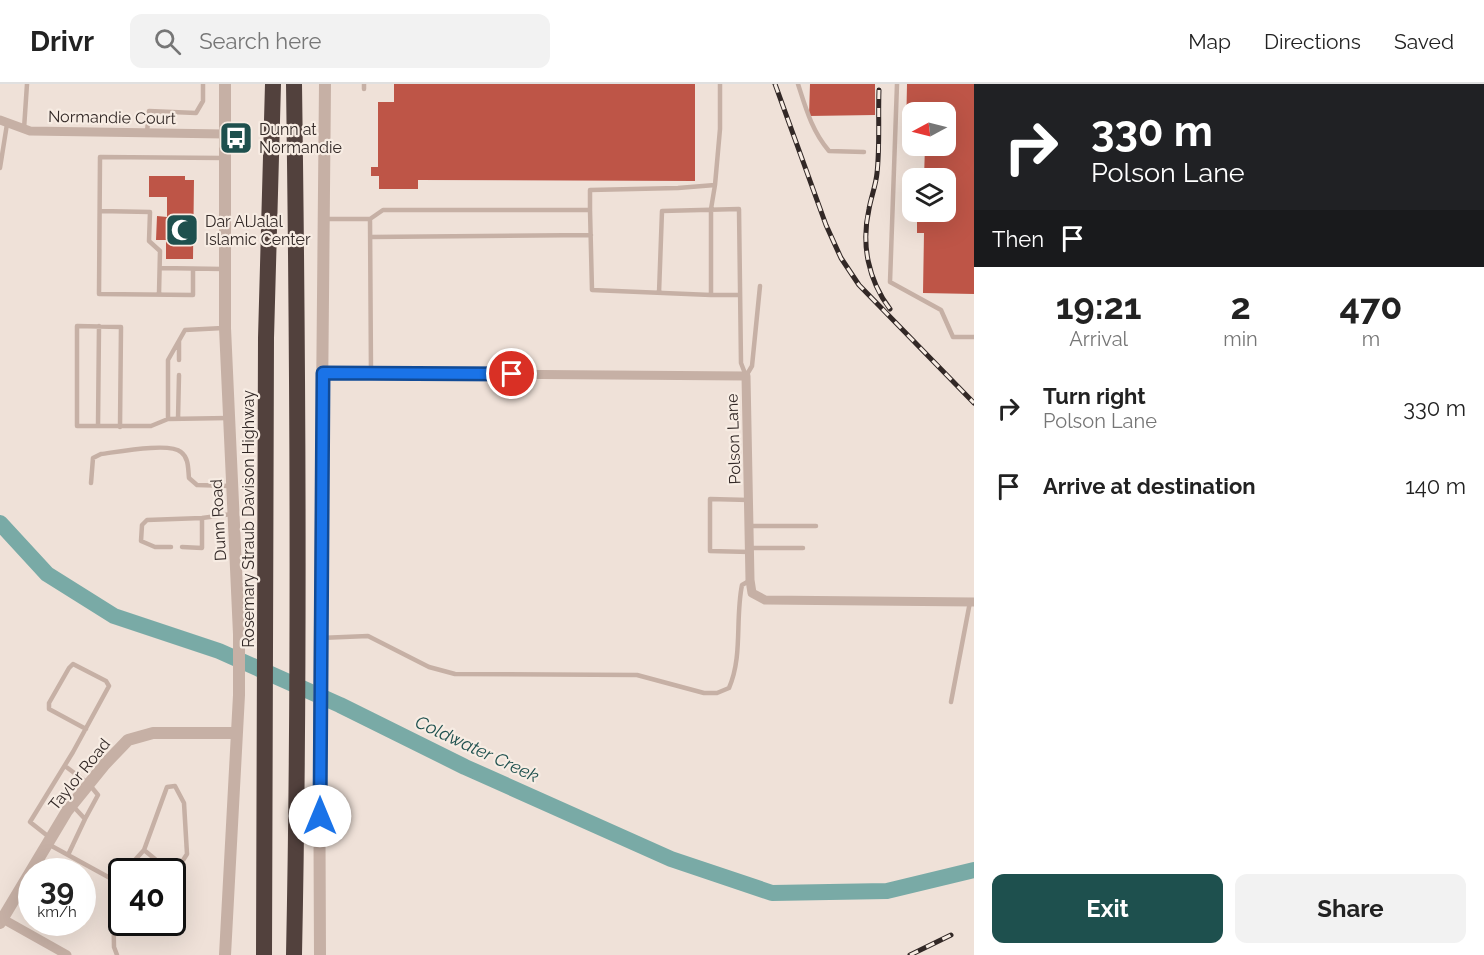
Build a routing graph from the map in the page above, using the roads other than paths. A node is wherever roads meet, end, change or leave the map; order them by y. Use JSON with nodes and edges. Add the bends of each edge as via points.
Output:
{"nodes":[{"id":1,"x":27,"y":84,"type":"edge"},
{"id":2,"x":202,"y":84,"type":"edge"},
{"id":3,"x":225,"y":84,"type":"edge"},
{"id":4,"x":294,"y":84,"type":"edge"},
{"id":5,"x":325,"y":84,"type":"edge"},
{"id":6,"x":720,"y":84,"type":"edge"},
{"id":7,"x":798,"y":84,"type":"edge"},
{"id":8,"x":897,"y":84,"type":"edge"},
{"id":9,"x":269,"y":88,"type":"edge"},
{"id":10,"x":4,"y":122,"type":"edge"},
{"id":11,"x":24,"y":129,"type":"junction"},
{"id":12,"x":147,"y":132,"type":"junction"},
{"id":13,"x":225,"y":134,"type":"junction"},
{"id":14,"x":864,"y":152,"type":"dead end"},
{"id":15,"x":225,"y":158,"type":"junction"},
{"id":16,"x":0,"y":168,"type":"edge"},
{"id":17,"x":715,"y":185,"type":"junction"},
{"id":18,"x":711,"y":209,"type":"junction"},
{"id":19,"x":590,"y":210,"type":"junction"},
{"id":20,"x":100,"y":211,"type":"junction"},
{"id":21,"x":324,"y":219,"type":"junction"},
{"id":22,"x":370,"y":219,"type":"junction"},
{"id":23,"x":591,"y":235,"type":"junction"},
{"id":24,"x":371,"y":237,"type":"junction"},
{"id":25,"x":160,"y":268,"type":"junction"},
{"id":26,"x":193,"y":269,"type":"junction"},
{"id":27,"x":225,"y":269,"type":"junction"},
{"id":28,"x":760,"y":286,"type":"dead end"},
{"id":29,"x":659,"y":293,"type":"junction"},
{"id":30,"x":159,"y":294,"type":"junction"},
{"id":31,"x":711,"y":295,"type":"junction"},
{"id":32,"x":740,"y":295,"type":"junction"},
{"id":33,"x":99,"y":326,"type":"junction"},
{"id":34,"x":225,"y":328,"type":"junction"},
{"id":35,"x":974,"y":337,"type":"edge"},
{"id":36,"x":179,"y":341,"type":"junction"},
{"id":37,"x":179,"y":360,"type":"dead end"},
{"id":38,"x":323,"y":373,"type":"junction"},
{"id":39,"x":371,"y":373,"type":"junction"},
{"id":40,"x":179,"y":375,"type":"dead end"},
{"id":41,"x":746,"y":376,"type":"junction"},
{"id":42,"x":228,"y":418,"type":"junction"},
{"id":43,"x":168,"y":419,"type":"junction"},
{"id":44,"x":178,"y":419,"type":"junction"},
{"id":45,"x":98,"y":426,"type":"junction"},
{"id":46,"x":120,"y":427,"type":"junction"},
{"id":47,"x":91,"y":483,"type":"dead end"},
{"id":48,"x":233,"y":486,"type":"junction"},
{"id":49,"x":750,"y":501,"type":"junction"},
{"id":50,"x":234,"y":514,"type":"junction"},
{"id":51,"x":202,"y":518,"type":"junction"},
{"id":52,"x":750,"y":526,"type":"junction"},
{"id":53,"x":816,"y":526,"type":"dead end"},
{"id":54,"x":171,"y":547,"type":"dead end"},
{"id":55,"x":182,"y":547,"type":"dead end"},
{"id":56,"x":803,"y":548,"type":"dead end"},
{"id":57,"x":750,"y":550,"type":"junction"},
{"id":58,"x":750,"y":580,"type":"junction"},
{"id":59,"x":972,"y":602,"type":"edge"},
{"id":60,"x":320,"y":638,"type":"junction"},
{"id":61,"x":951,"y":702,"type":"dead end"},
{"id":62,"x":86,"y":729,"type":"junction"},
{"id":63,"x":237,"y":733,"type":"junction"},
{"id":64,"x":64,"y":766,"type":"junction"},
{"id":65,"x":89,"y":784,"type":"junction"},
{"id":66,"x":72,"y":805,"type":"junction"},
{"id":67,"x":85,"y":819,"type":"junction"},
{"id":68,"x":49,"y":841,"type":"junction"},
{"id":69,"x":144,"y":850,"type":"junction"},
{"id":70,"x":68,"y":855,"type":"junction"},
{"id":71,"x":137,"y":858,"type":"edge"},
{"id":72,"x":108,"y":877,"type":"edge"},
{"id":73,"x":1,"y":921,"type":"edge"},
{"id":74,"x":114,"y":936,"type":"edge"},
{"id":75,"x":67,"y":955,"type":"edge"},
{"id":76,"x":117,"y":955,"type":"edge"},
{"id":77,"x":225,"y":955,"type":"edge"},
{"id":78,"x":264,"y":955,"type":"edge"},
{"id":79,"x":294,"y":955,"type":"edge"},
{"id":80,"x":320,"y":955,"type":"edge"}],
"edges":[{"from":1,"to":11,"type":"lane"},
{"from":2,"to":12,"type":"lane","via":[[203,101],[196,113],[149,111]]},
{"from":3,"to":13,"type":"street","name":"Dunn Road"},
{"from":4,"to":79,"type":"highway","via":[[298,261]]},
{"from":5,"to":21,"type":"street"},
{"from":6,"to":17,"type":"lane"},
{"from":7,"to":14,"type":"lane","via":[[808,117],[829,151]]},
{"from":8,"to":35,"type":"lane","via":[[890,282],[941,310],[953,337]]},
{"from":9,"to":78,"type":"highway","name":"Rosemary Straub Davison Highway"},
{"from":10,"to":11,"type":"street","name":"Normandie Court"},
{"from":10,"to":16,"type":"lane"},
{"from":11,"to":12,"type":"street","name":"Normandie Court"},
{"from":12,"to":13,"type":"street","name":"Normandie Court"},
{"from":13,"to":15,"type":"street","name":"Dunn Road"},
{"from":15,"to":20,"type":"lane","via":[[100,157]]},
{"from":15,"to":27,"type":"street","name":"Dunn Road"},
{"from":17,"to":18,"type":"lane"},
{"from":17,"to":19,"type":"lane","via":[[590,190]]},
{"from":18,"to":29,"type":"lane","via":[[662,211]]},
{"from":18,"to":31,"type":"lane"},
{"from":18,"to":32,"type":"lane","via":[[739,209]]},
{"from":19,"to":22,"type":"lane","via":[[383,210]]},
{"from":19,"to":23,"type":"lane"},
{"from":20,"to":25,"type":"lane","via":[[150,212],[149,241],[160,251]]},
{"from":20,"to":30,"type":"lane","via":[[99,294]]},
{"from":21,"to":22,"type":"lane"},
{"from":21,"to":38,"type":"street"},
{"from":22,"to":24,"type":"lane"},
{"from":23,"to":24,"type":"lane"},
{"from":23,"to":29,"type":"lane","via":[[592,290]]},
{"from":24,"to":39,"type":"lane"},
{"from":25,"to":26,"type":"lane"},
{"from":25,"to":30,"type":"lane"},
{"from":26,"to":27,"type":"lane"},
{"from":26,"to":30,"type":"lane","via":[[193,295]]},
{"from":27,"to":34,"type":"street","name":"Dunn Road"},
{"from":28,"to":41,"type":"lane","via":[[752,366]]},
{"from":29,"to":31,"type":"lane"},
{"from":31,"to":32,"type":"lane"},
{"from":32,"to":41,"type":"lane","via":[[741,363]]},
{"from":33,"to":45,"type":"lane"},
{"from":33,"to":45,"type":"lane","via":[[77,326],[77,426]]},
{"from":33,"to":46,"type":"lane","via":[[121,327]]},
{"from":34,"to":36,"type":"lane","via":[[185,330]]},
{"from":34,"to":42,"type":"street","name":"Dunn Road"},
{"from":36,"to":37,"type":"lane"},
{"from":36,"to":43,"type":"lane","via":[[168,360]]},
{"from":38,"to":39,"type":"street","name":"Polson Lane"},
{"from":38,"to":60,"type":"street"},
{"from":39,"to":41,"type":"street","name":"Polson Lane"},
{"from":40,"to":44,"type":"lane"},
{"from":41,"to":49,"type":"street","name":"Polson Lane"},
{"from":42,"to":44,"type":"lane"},
{"from":42,"to":48,"type":"street","name":"Dunn Road"},
{"from":43,"to":44,"type":"lane"},
{"from":43,"to":46,"type":"lane","via":[[151,426]]},
{"from":45,"to":46,"type":"lane"},
{"from":47,"to":48,"type":"lane","via":[[93,458],[101,454],[169,447],[180,450],[189,478],[197,485]]},
{"from":48,"to":50,"type":"street","name":"Dunn Road"},
{"from":49,"to":52,"type":"street","name":"Polson Lane"},
{"from":49,"to":57,"type":"lane","via":[[710,499],[710,551]]},
{"from":50,"to":51,"type":"lane"},
{"from":50,"to":63,"type":"street","name":"Dunn Road","via":[[239,634]]},
{"from":51,"to":54,"type":"lane","via":[[147,520],[142,525],[141,541],[155,547]]},
{"from":51,"to":55,"type":"lane","via":[[202,548]]},
{"from":52,"to":53,"type":"lane"},
{"from":52,"to":57,"type":"street","name":"Polson Lane"},
{"from":56,"to":57,"type":"lane"},
{"from":57,"to":58,"type":"street","name":"Polson Lane"},
{"from":58,"to":59,"type":"street","via":[[753,593],[765,600]]},
{"from":58,"to":60,"type":"lane","via":[[742,585],[738,605],[736,673],[729,688],[717,693],[637,675],[454,674],[429,667],[368,636]]},
{"from":59,"to":61,"type":"lane"},
{"from":60,"to":80,"type":"street"},
{"from":62,"to":62,"type":"lane","via":[[109,686],[73,663],[49,709]]},
{"from":62,"to":64,"type":"lane"},
{"from":63,"to":65,"type":"street","name":"Taylor Road","via":[[153,733],[128,741]]},
{"from":63,"to":77,"type":"street","name":"Dunn Road"},
{"from":64,"to":65,"type":"lane"},
{"from":64,"to":68,"type":"lane","via":[[30,822]]},
{"from":65,"to":66,"type":"street","name":"Taylor Road"},
{"from":65,"to":67,"type":"lane","via":[[98,795]]},
{"from":66,"to":67,"type":"lane"},
{"from":66,"to":68,"type":"street","name":"Taylor Road"},
{"from":67,"to":70,"type":"lane"},
{"from":68,"to":70,"type":"lane"},
{"from":68,"to":73,"type":"street","name":"Taylor Road"},
{"from":69,"to":69,"type":"lane","via":[[161,864],[180,865],[187,854],[184,803],[175,786],[167,787]]},
{"from":69,"to":71,"type":"lane"},
{"from":70,"to":72,"type":"lane"},
{"from":73,"to":75,"type":"street"},
{"from":74,"to":76,"type":"lane"}]}
